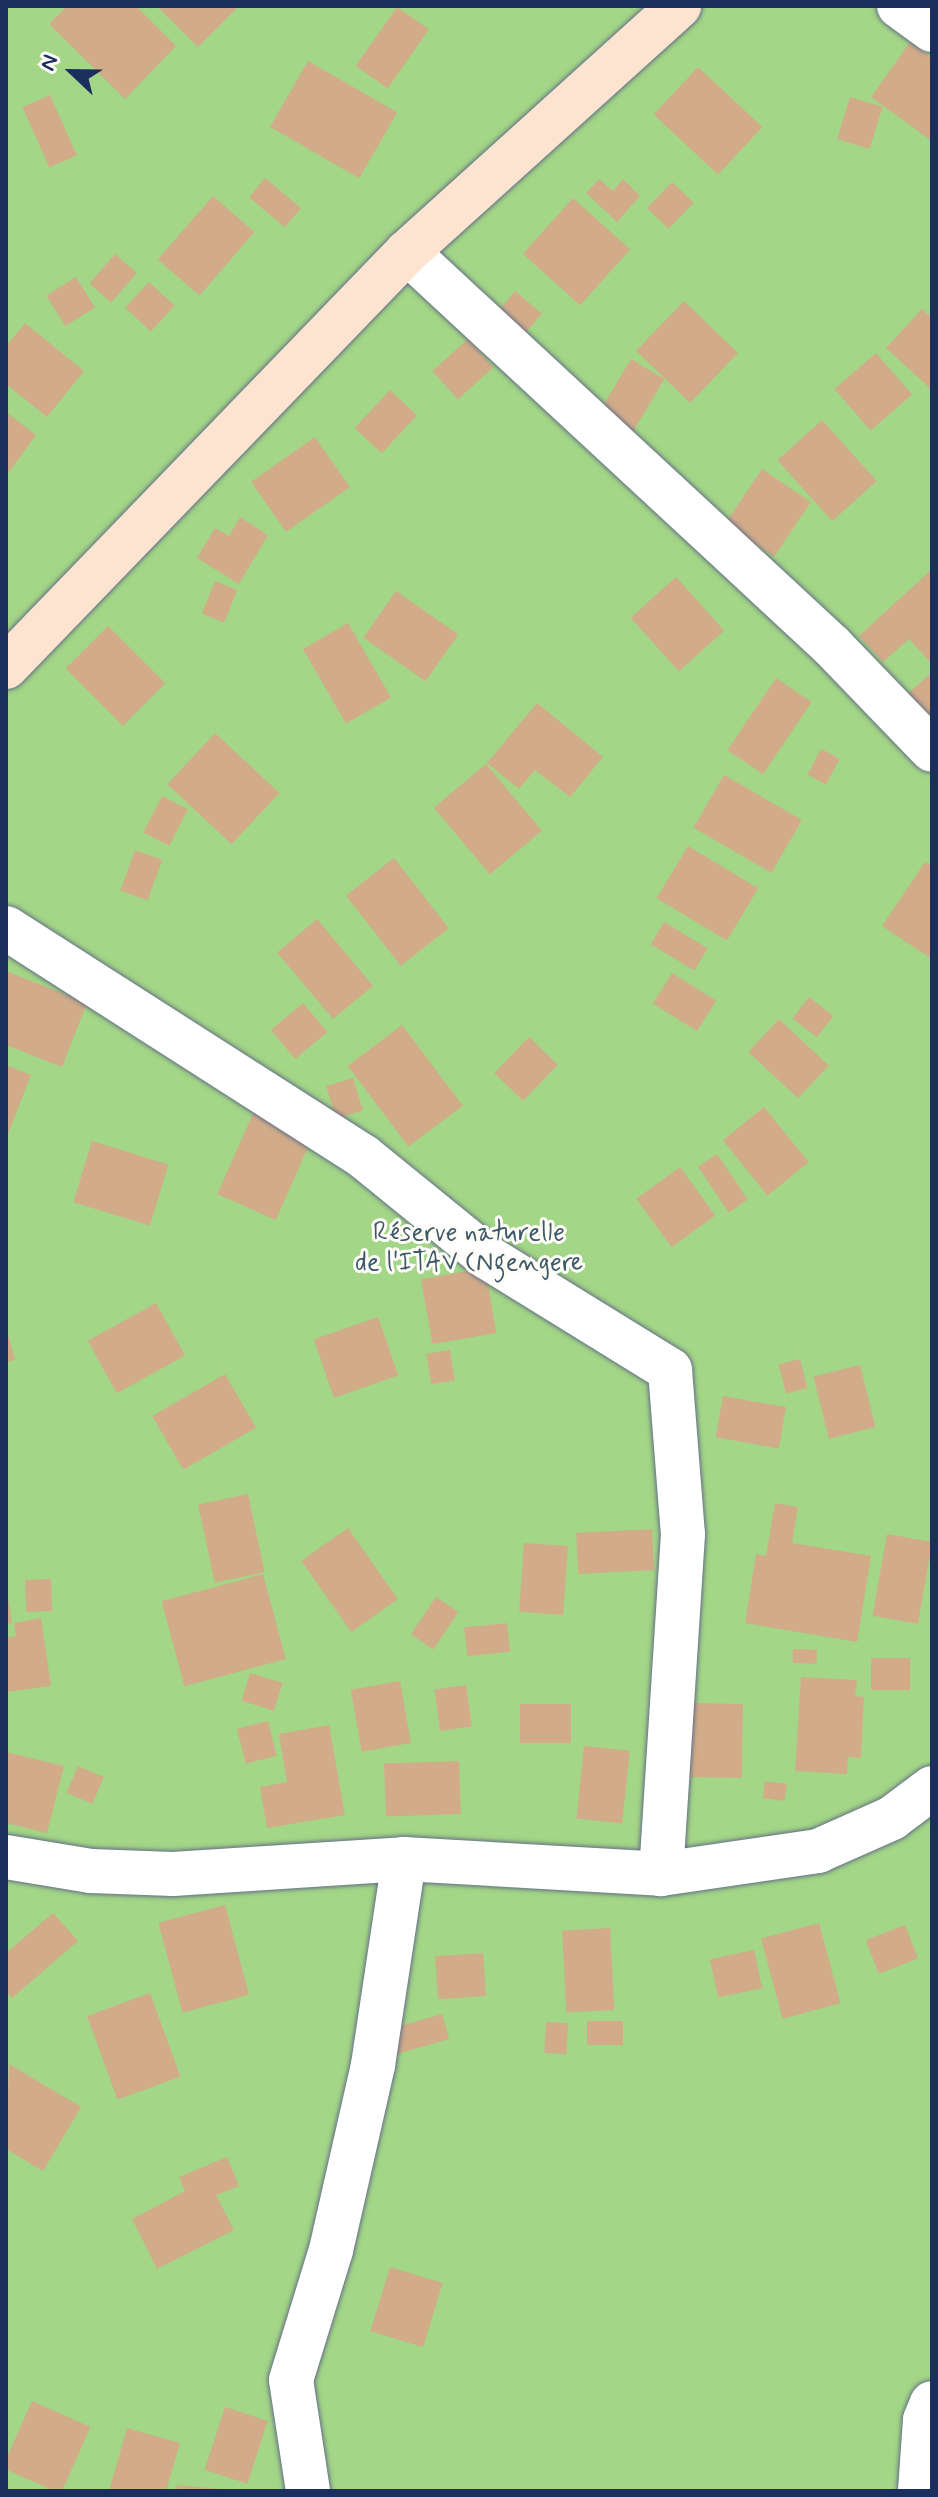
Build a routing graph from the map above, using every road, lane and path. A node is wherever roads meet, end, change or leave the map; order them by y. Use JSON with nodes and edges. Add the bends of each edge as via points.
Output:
{"nodes":[{"id":1,"x":679,"y":6,"type":"edge"},
{"id":2,"x":899,"y":6,"type":"edge"},
{"id":3,"x":932,"y":30,"type":"edge"},
{"id":4,"x":407,"y":252,"type":"junction"},
{"id":5,"x":6,"y":667,"type":"edge"},
{"id":6,"x":932,"y":750,"type":"edge"},
{"id":7,"x":6,"y":928,"type":"edge"},
{"id":8,"x":932,"y":1788,"type":"edge"},
{"id":9,"x":6,"y":1857,"type":"edge"},
{"id":10,"x":404,"y":1859,"type":"junction"},
{"id":11,"x":661,"y":1874,"type":"junction"},
{"id":12,"x":932,"y":2403,"type":"edge"},
{"id":13,"x":308,"y":2491,"type":"edge"},
{"id":14,"x":920,"y":2491,"type":"edge"}],
"edges":[{"from":1,"to":4,"type":"street"},
{"from":2,"to":3,"type":"street"},
{"from":4,"to":5,"type":"street"},
{"from":4,"to":6,"type":"street","via":[[832,646]]},
{"from":7,"to":11,"type":"street","via":[[364,1157],[487,1257],[670,1370],[683,1534]]},
{"from":8,"to":11,"type":"street","via":[[892,1818],[818,1851]]},
{"from":9,"to":10,"type":"street","via":[[91,1871],[173,1874]]},
{"from":10,"to":11,"type":"street"},
{"from":10,"to":13,"type":"street","via":[[373,2065],[331,2250],[291,2380]]},
{"from":12,"to":14,"type":"street","via":[[925,2420]]}]}
